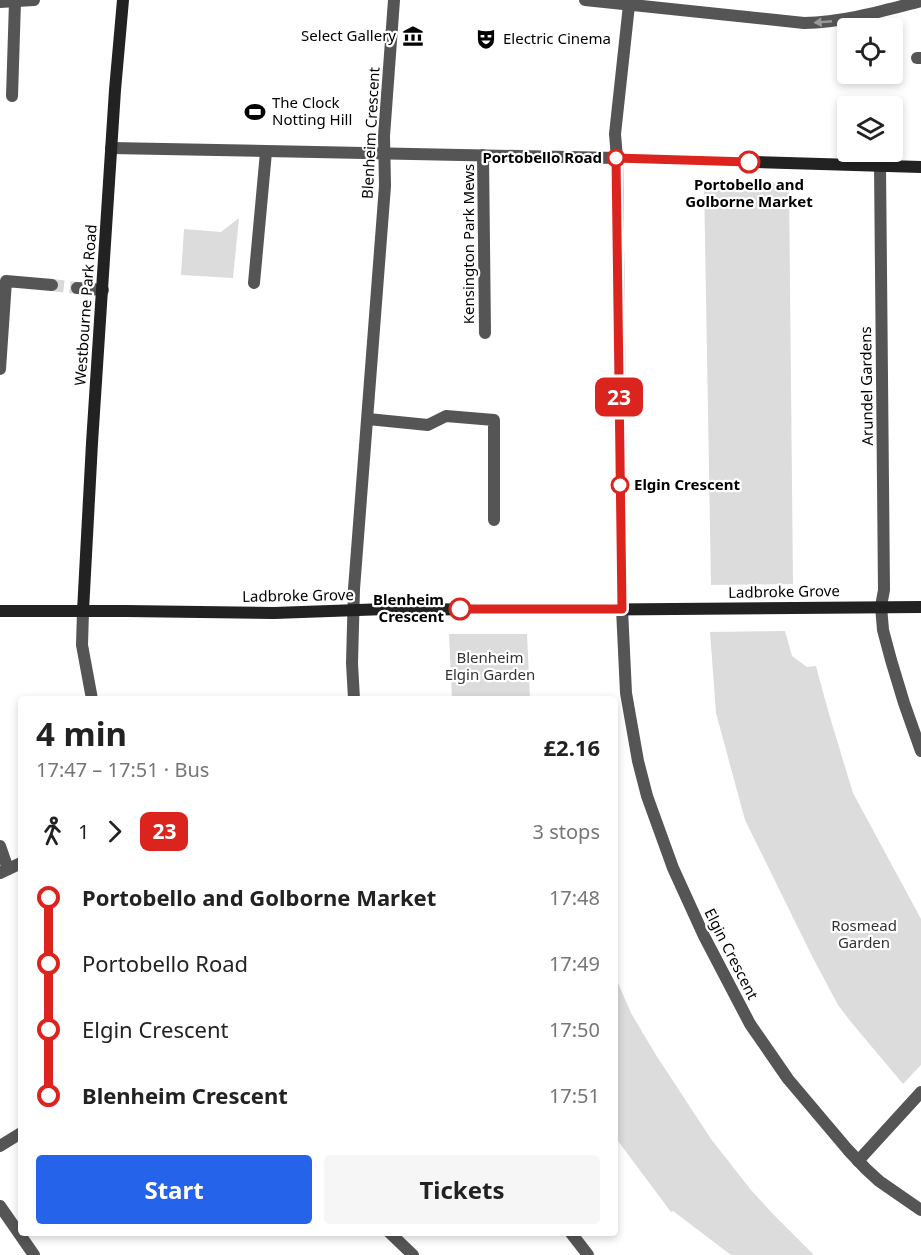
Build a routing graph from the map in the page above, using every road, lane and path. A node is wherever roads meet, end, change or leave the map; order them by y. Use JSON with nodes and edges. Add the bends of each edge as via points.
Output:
{"nodes":[{"id":1,"x":34,"y":0,"type":"edge"},
{"id":2,"x":123,"y":0,"type":"edge"},
{"id":3,"x":394,"y":0,"type":"edge"},
{"id":4,"x":585,"y":0,"type":"edge"},
{"id":5,"x":921,"y":1,"type":"edge"},
{"id":6,"x":0,"y":2,"type":"edge"},
{"id":7,"x":15,"y":2,"type":"junction"},
{"id":8,"x":638,"y":4,"type":"edge"},
{"id":9,"x":0,"y":64,"type":"edge"},
{"id":10,"x":13,"y":65,"type":"junction"},
{"id":11,"x":12,"y":96,"type":"dead end"},
{"id":12,"x":111,"y":148,"type":"junction"},
{"id":13,"x":267,"y":152,"type":"junction"},
{"id":14,"x":384,"y":154,"type":"junction"},
{"id":15,"x":483,"y":155,"type":"junction"},
{"id":16,"x":616,"y":158,"type":"junction"},
{"id":17,"x":880,"y":165,"type":"junction"},
{"id":18,"x":921,"y":167,"type":"edge"},
{"id":19,"x":254,"y":283,"type":"dead end"},
{"id":20,"x":52,"y":285,"type":"tunnel mouth"},
{"id":21,"x":77,"y":288,"type":"tunnel mouth"},
{"id":22,"x":103,"y":290,"type":"junction"},
{"id":23,"x":485,"y":333,"type":"dead end"},
{"id":24,"x":0,"y":369,"type":"edge"},
{"id":25,"x":368,"y":419,"type":"junction"},
{"id":26,"x":494,"y":520,"type":"dead end"},
{"id":27,"x":881,"y":606,"type":"junction"},
{"id":28,"x":921,"y":607,"type":"edge"},
{"id":29,"x":622,"y":609,"type":"junction"},
{"id":30,"x":353,"y":610,"type":"junction"},
{"id":31,"x":0,"y":611,"type":"edge"},
{"id":32,"x":83,"y":611,"type":"junction"},
{"id":33,"x":91,"y":696,"type":"edge"},
{"id":34,"x":354,"y":696,"type":"edge"},
{"id":35,"x":921,"y":751,"type":"edge"},
{"id":36,"x":0,"y":846,"type":"edge"},
{"id":37,"x":18,"y":864,"type":"edge"},
{"id":38,"x":4,"y":871,"type":"edge"},
{"id":39,"x":921,"y":1092,"type":"edge"},
{"id":40,"x":18,"y":1135,"type":"edge"},
{"id":41,"x":0,"y":1146,"type":"edge"},
{"id":42,"x":858,"y":1161,"type":"junction"},
{"id":43,"x":0,"y":1206,"type":"edge"},
{"id":44,"x":921,"y":1210,"type":"edge"},
{"id":45,"x":18,"y":1232,"type":"edge"},
{"id":46,"x":21,"y":1236,"type":"edge"},
{"id":47,"x":393,"y":1236,"type":"edge"},
{"id":48,"x":573,"y":1236,"type":"edge"},
{"id":49,"x":34,"y":1255,"type":"edge"},
{"id":50,"x":413,"y":1255,"type":"edge"},
{"id":51,"x":588,"y":1255,"type":"edge"}],
"edges":[{"from":1,"to":7,"type":"street"},
{"from":2,"to":12,"type":"main road","name":"Westbourne Park Road"},
{"from":3,"to":14,"type":"street","name":"Blenheim Crescent"},
{"from":4,"to":8,"type":"street"},
{"from":5,"to":8,"type":"street","one_way":true,"via":[[867,15],[804,23]]},
{"from":6,"to":7,"type":"street"},
{"from":7,"to":10,"type":"street"},
{"from":8,"to":16,"type":"street","name":"Elgin Crescent","via":[[615,134]]},
{"from":9,"to":10,"type":"street"},
{"from":10,"to":11,"type":"street"},
{"from":12,"to":13,"type":"street"},
{"from":12,"to":22,"type":"main road","name":"Westbourne Park Road"},
{"from":13,"to":14,"type":"street"},
{"from":13,"to":19,"type":"street"},
{"from":14,"to":15,"type":"street"},
{"from":14,"to":25,"type":"street","name":"Blenheim Crescent"},
{"from":15,"to":16,"type":"street"},
{"from":15,"to":23,"type":"street","name":"Kensington Park Mews"},
{"from":16,"to":17,"type":"main road"},
{"from":16,"to":29,"type":"main road","name":"Elgin Crescent"},
{"from":17,"to":18,"type":"main road"},
{"from":17,"to":27,"type":"street","name":"Arundel Gardens","via":[[884,590]]},
{"from":20,"to":24,"type":"street","via":[[6,281]]},
{"from":21,"to":22,"type":"street"},
{"from":22,"to":32,"type":"main road","name":"Westbourne Park Road"},
{"from":25,"to":26,"type":"street","via":[[428,425],[446,416],[494,420]]},
{"from":25,"to":30,"type":"street","name":"Blenheim Crescent"},
{"from":27,"to":28,"type":"main road","name":"Ladbroke Grove"},
{"from":27,"to":29,"type":"main road","name":"Ladbroke Grove"},
{"from":27,"to":35,"type":"street","name":"Arundel Gardens","via":[[891,660]]},
{"from":29,"to":30,"type":"main road","name":"Ladbroke Grove"},
{"from":29,"to":42,"type":"street","name":"Elgin Crescent","via":[[632,733],[647,796],[673,868],[750,1024],[788,1079]]},
{"from":30,"to":32,"type":"main road","name":"Ladbroke Grove"},
{"from":30,"to":34,"type":"street","name":"Blenheim Crescent"},
{"from":31,"to":32,"type":"main road","name":"Ladbroke Grove"},
{"from":32,"to":33,"type":"street","via":[[82,645]]},
{"from":36,"to":38,"type":"street"},
{"from":37,"to":38,"type":"street"},
{"from":39,"to":42,"type":"street"},
{"from":40,"to":41,"type":"street"},
{"from":42,"to":44,"type":"street","name":"Elgin Crescent"},
{"from":43,"to":45,"type":"street"},
{"from":46,"to":49,"type":"street"},
{"from":47,"to":50,"type":"street"},
{"from":48,"to":51,"type":"street"}]}
